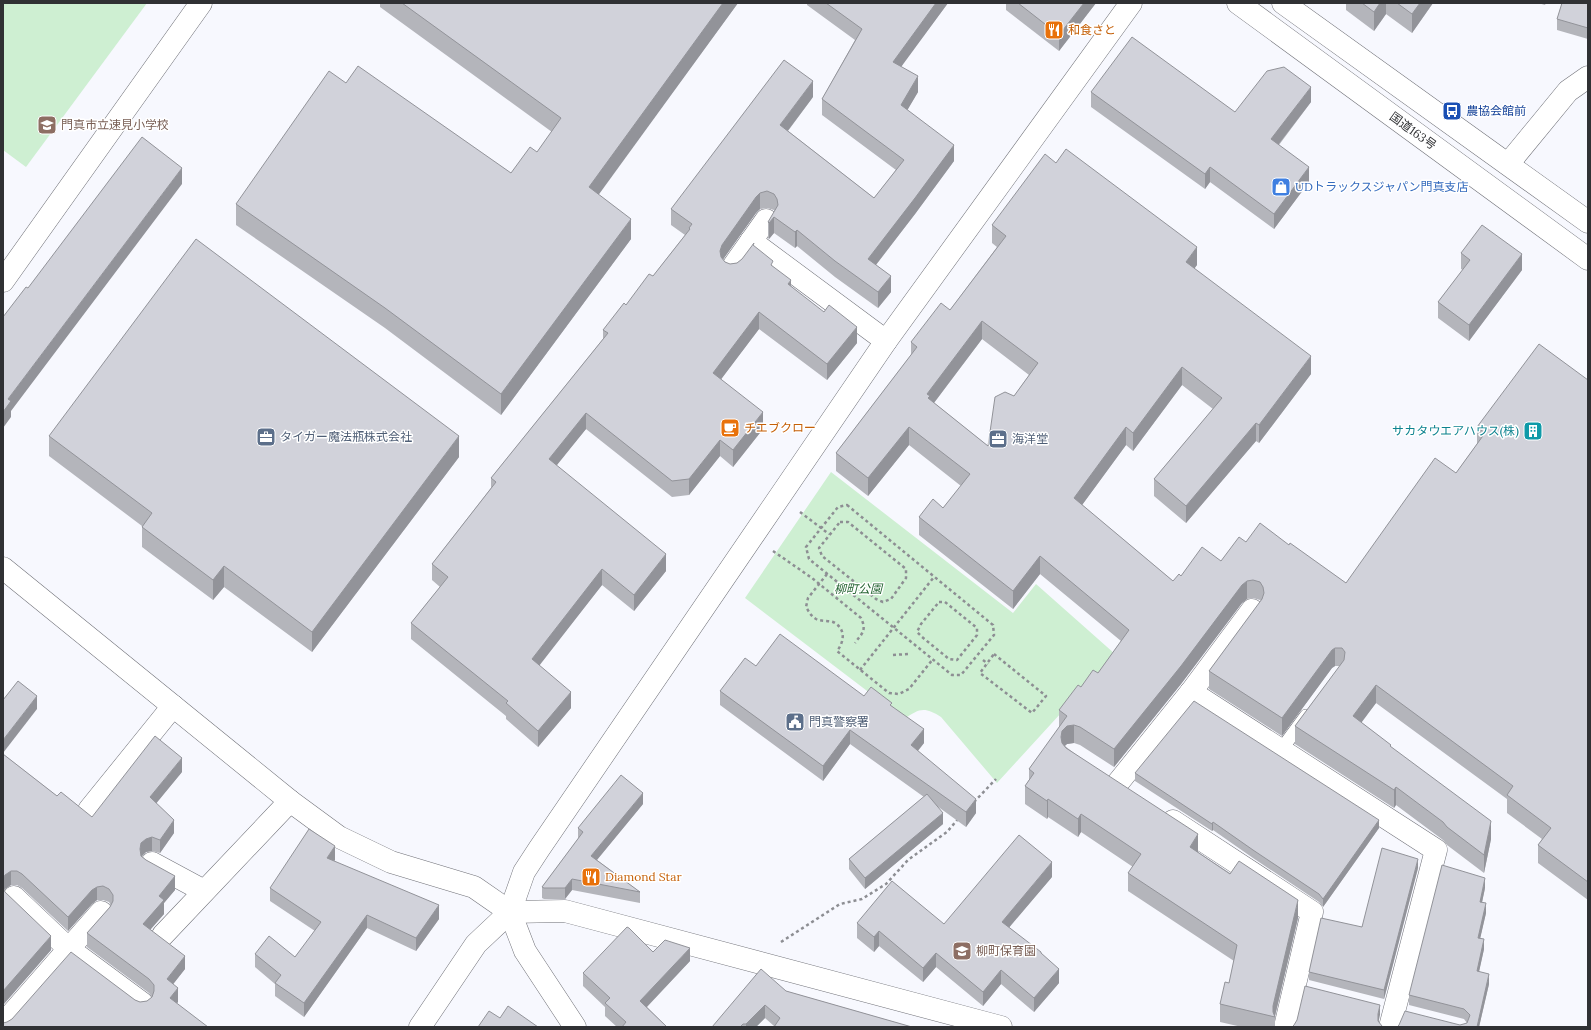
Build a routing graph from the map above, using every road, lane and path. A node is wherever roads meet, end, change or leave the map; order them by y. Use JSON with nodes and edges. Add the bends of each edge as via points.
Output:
{"nodes":[{"id":1,"x":201,"y":3,"type":"edge"},
{"id":2,"x":1131,"y":3,"type":"edge"},
{"id":3,"x":1238,"y":3,"type":"edge"},
{"id":4,"x":1283,"y":3,"type":"edge"},
{"id":5,"x":1588,"y":77,"type":"edge"},
{"id":6,"x":1508,"y":164,"type":"junction"},
{"id":7,"x":766,"y":220,"type":"dead end"},
{"id":8,"x":1588,"y":222,"type":"edge"},
{"id":9,"x":751,"y":241,"type":"junction"},
{"id":10,"x":1588,"y":259,"type":"edge"},
{"id":11,"x":732,"y":268,"type":"edge"},
{"id":12,"x":3,"y":281,"type":"edge"},
{"id":13,"x":886,"y":341,"type":"junction"},
{"id":14,"x":797,"y":509,"type":"dead end"},
{"id":15,"x":821,"y":528,"type":"junction"},
{"id":16,"x":829,"y":534,"type":"junction"},
{"id":17,"x":769,"y":548,"type":"dead end"},
{"id":18,"x":3,"y":568,"type":"edge"},
{"id":19,"x":827,"y":574,"type":"junction"},
{"id":20,"x":934,"y":576,"type":"junction"},
{"id":21,"x":818,"y":584,"type":"junction"},
{"id":22,"x":1252,"y":610,"type":"edge"},
{"id":23,"x":894,"y":628,"type":"junction"},
{"id":24,"x":854,"y":643,"type":"dead end"},
{"id":25,"x":908,"y":654,"type":"dead end"},
{"id":26,"x":893,"y":655,"type":"dead end"},
{"id":27,"x":933,"y":659,"type":"junction"},
{"id":28,"x":957,"y":660,"type":"joint"},
{"id":29,"x":982,"y":660,"type":"dead end"},
{"id":30,"x":988,"y":664,"type":"junction"},
{"id":31,"x":860,"y":670,"type":"junction"},
{"id":32,"x":1191,"y":692,"type":"junction"},
{"id":33,"x":173,"y":706,"type":"junction"},
{"id":34,"x":1311,"y":709,"type":"edge"},
{"id":35,"x":1281,"y":750,"type":"junction"},
{"id":36,"x":1098,"y":772,"type":"edge"},
{"id":37,"x":996,"y":779,"type":"dead end"},
{"id":38,"x":1117,"y":784,"type":"junction"},
{"id":39,"x":1137,"y":797,"type":"edge"},
{"id":40,"x":290,"y":801,"type":"junction"},
{"id":41,"x":971,"y":806,"type":"edge"},
{"id":42,"x":89,"y":810,"type":"dead end"},
{"id":43,"x":1156,"y":810,"type":"edge"},
{"id":44,"x":961,"y":816,"type":"edge"},
{"id":45,"x":152,"y":863,"type":"edge"},
{"id":46,"x":204,"y":891,"type":"junction"},
{"id":47,"x":14,"y":897,"type":"dead end"},
{"id":48,"x":101,"y":912,"type":"dead end"},
{"id":49,"x":510,"y":912,"type":"junction"},
{"id":50,"x":163,"y":935,"type":"dead end"},
{"id":51,"x":777,"y":945,"type":"dead end"},
{"id":52,"x":69,"y":949,"type":"junction"},
{"id":53,"x":142,"y":1003,"type":"edge"},
{"id":54,"x":1393,"y":1014,"type":"edge"},
{"id":55,"x":3,"y":1024,"type":"edge"},
{"id":56,"x":420,"y":1027,"type":"edge"},
{"id":57,"x":575,"y":1027,"type":"edge"},
{"id":58,"x":1001,"y":1027,"type":"edge"},
{"id":59,"x":1285,"y":1027,"type":"edge"}],
"edges":[{"from":1,"to":12,"type":"main road"},
{"from":2,"to":13,"type":"main road"},
{"from":3,"to":10,"type":"main road","name":"国道163号"},
{"from":4,"to":6,"type":"main road"},
{"from":5,"to":6,"type":"main road","via":[[1568,91]]},
{"from":6,"to":8,"type":"main road"},
{"from":7,"to":9,"type":"main road"},
{"from":9,"to":11,"type":"main road"},
{"from":9,"to":13,"type":"main road"},
{"from":13,"to":49,"type":"main road","via":[[524,872]]},
{"from":14,"to":15,"type":"path"},
{"from":15,"to":16,"type":"path"},
{"from":15,"to":19,"type":"path","via":[[806,547],[808,559]]},
{"from":15,"to":20,"type":"path","via":[[838,507],[847,505]]},
{"from":16,"to":16,"type":"path","via":[[820,548],[822,556],[876,599],[883,602],[891,599],[906,578],[906,569],[848,522],[840,522]]},
{"from":17,"to":21,"type":"path"},
{"from":18,"to":33,"type":"main road"},
{"from":19,"to":21,"type":"path"},
{"from":19,"to":23,"type":"path"},
{"from":20,"to":23,"type":"path"},
{"from":20,"to":27,"type":"path","via":[[993,625],[994,635],[961,675],[952,675]]},
{"from":21,"to":24,"type":"path","via":[[861,618],[864,632]]},
{"from":21,"to":31,"type":"path","via":[[808,598],[806,607],[818,620],[835,623],[841,629],[844,637],[837,651]]},
{"from":22,"to":32,"type":"main road"},
{"from":23,"to":27,"type":"path"},
{"from":23,"to":31,"type":"path"},
{"from":25,"to":26,"type":"path"},
{"from":27,"to":31,"type":"path","via":[[909,689],[899,694],[890,693]]},
{"from":28,"to":28,"type":"path","via":[[977,635],[977,628],[945,602],[939,602],[917,632],[949,660]]},
{"from":29,"to":30,"type":"path"},
{"from":30,"to":30,"type":"path","via":[[994,654],[1046,696],[1032,714],[980,673]]},
{"from":32,"to":35,"type":"main road"},
{"from":32,"to":38,"type":"main road"},
{"from":33,"to":40,"type":"main road"},
{"from":33,"to":42,"type":"main road"},
{"from":34,"to":35,"type":"lane"},
{"from":35,"to":54,"type":"main road","via":[[1436,850]]},
{"from":36,"to":38,"type":"main road"},
{"from":37,"to":41,"type":"path"},
{"from":38,"to":39,"type":"main road"},
{"from":40,"to":46,"type":"main road"},
{"from":40,"to":49,"type":"main road","via":[[339,837],[391,862],[474,887]]},
{"from":43,"to":59,"type":"main road","via":[[1312,912],[1302,987]]},
{"from":44,"to":51,"type":"path","via":[[946,832],[908,860],[886,884],[862,899],[840,904]]},
{"from":45,"to":46,"type":"main road"},
{"from":46,"to":50,"type":"main road"},
{"from":47,"to":52,"type":"main road"},
{"from":48,"to":52,"type":"main road"},
{"from":49,"to":56,"type":"main road","via":[[476,944]]},
{"from":49,"to":57,"type":"main road","via":[[525,952]]},
{"from":49,"to":58,"type":"main road","via":[[565,911]]},
{"from":52,"to":53,"type":"main road"},
{"from":52,"to":55,"type":"main road"}]}
